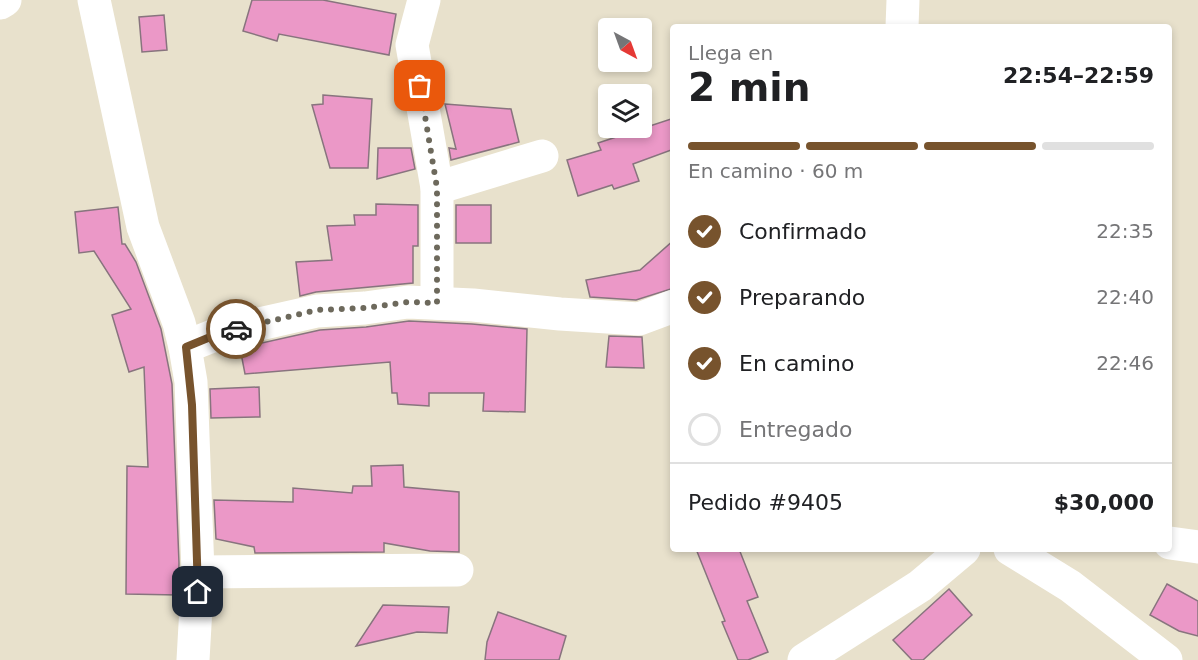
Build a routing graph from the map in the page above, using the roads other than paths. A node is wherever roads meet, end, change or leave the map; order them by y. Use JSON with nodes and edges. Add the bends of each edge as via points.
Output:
{"nodes":[{"id":1,"x":5,"y":0,"type":"edge"},
{"id":2,"x":94,"y":0,"type":"edge"},
{"id":3,"x":424,"y":0,"type":"edge"},
{"id":4,"x":903,"y":0,"type":"edge"},
{"id":5,"x":0,"y":3,"type":"edge"},
{"id":6,"x":902,"y":24,"type":"edge"},
{"id":7,"x":542,"y":156,"type":"dead end"},
{"id":8,"x":437,"y":188,"type":"junction"},
{"id":9,"x":437,"y":303,"type":"junction"},
{"id":10,"x":670,"y":307,"type":"edge"},
{"id":11,"x":186,"y":347,"type":"junction"},
{"id":12,"x":1172,"y":543,"type":"edge"},
{"id":13,"x":1198,"y":547,"type":"edge"},
{"id":14,"x":960,"y":552,"type":"edge"},
{"id":15,"x":1015,"y":552,"type":"edge"},
{"id":16,"x":457,"y":570,"type":"dead end"},
{"id":17,"x":198,"y":572,"type":"junction"},
{"id":18,"x":193,"y":660,"type":"edge"},
{"id":19,"x":804,"y":660,"type":"edge"},
{"id":20,"x":1166,"y":660,"type":"edge"}],
"edges":[{"from":1,"to":5,"type":"street"},
{"from":2,"to":11,"type":"street","via":[[143,227]]},
{"from":3,"to":8,"type":"street","via":[[412,45]]},
{"from":4,"to":6,"type":"street"},
{"from":7,"to":8,"type":"street"},
{"from":8,"to":9,"type":"street"},
{"from":9,"to":10,"type":"street","via":[[639,319]]},
{"from":9,"to":11,"type":"street","via":[[317,310],[220,333]]},
{"from":11,"to":17,"type":"street","via":[[191,382]]},
{"from":12,"to":13,"type":"street"},
{"from":14,"to":19,"type":"street","via":[[920,586]]},
{"from":15,"to":20,"type":"street","via":[[1070,586]]},
{"from":16,"to":17,"type":"street"},
{"from":17,"to":18,"type":"street"}]}
